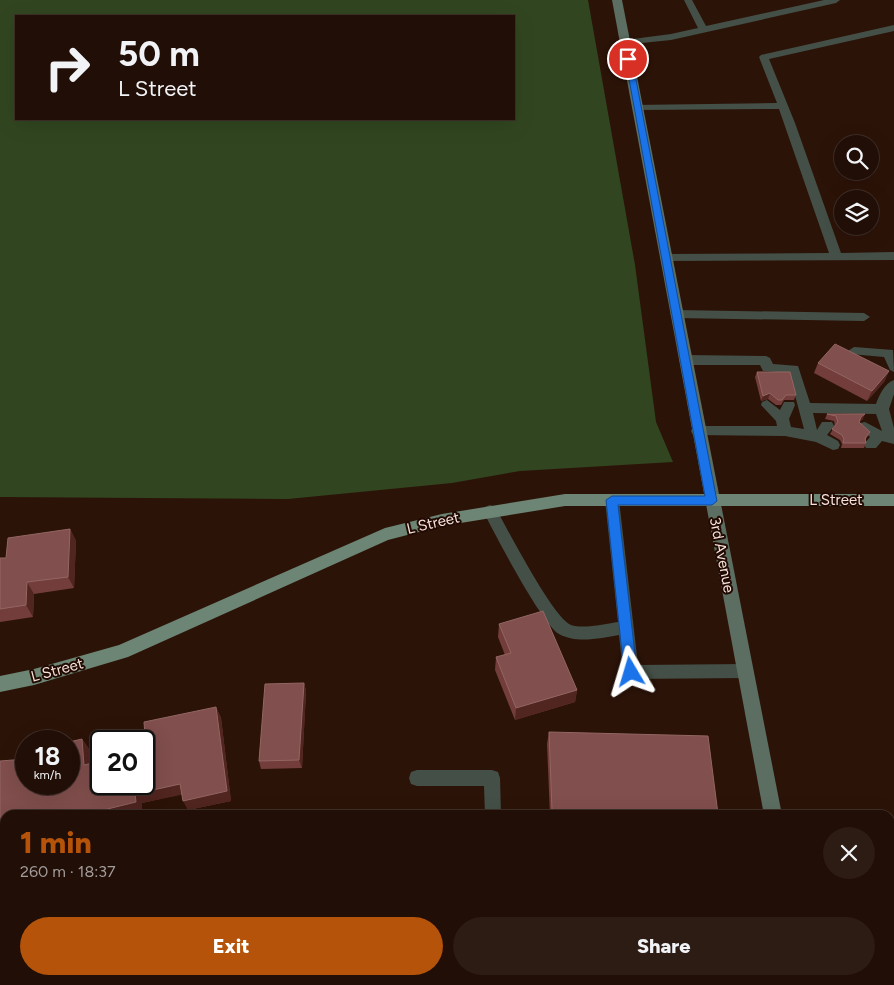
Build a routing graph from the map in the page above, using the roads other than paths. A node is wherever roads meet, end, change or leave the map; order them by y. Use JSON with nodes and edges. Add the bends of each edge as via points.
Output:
{"nodes":[{"id":1,"x":617,"y":0,"type":"edge"},
{"id":2,"x":688,"y":0,"type":"edge"},
{"id":3,"x":836,"y":0,"type":"edge"},
{"id":4,"x":894,"y":28,"type":"edge"},
{"id":5,"x":703,"y":29,"type":"junction"},
{"id":6,"x":625,"y":43,"type":"junction"},
{"id":7,"x":782,"y":106,"type":"junction"},
{"id":8,"x":638,"y":107,"type":"junction"},
{"id":9,"x":836,"y":256,"type":"junction"},
{"id":10,"x":894,"y":256,"type":"edge"},
{"id":11,"x":666,"y":258,"type":"junction"},
{"id":12,"x":676,"y":314,"type":"junction"},
{"id":13,"x":864,"y":317,"type":"dead end"},
{"id":14,"x":854,"y":351,"type":"edge"},
{"id":15,"x":685,"y":360,"type":"junction"},
{"id":16,"x":894,"y":367,"type":"edge"},
{"id":17,"x":764,"y":372,"type":"junction"},
{"id":18,"x":781,"y":377,"type":"edge"},
{"id":19,"x":894,"y":385,"type":"edge"},
{"id":20,"x":767,"y":405,"type":"dead end"},
{"id":21,"x":789,"y":405,"type":"dead end"},
{"id":22,"x":805,"y":408,"type":"junction"},
{"id":23,"x":882,"y":409,"type":"junction"},
{"id":24,"x":784,"y":425,"type":"junction"},
{"id":25,"x":865,"y":427,"type":"edge"},
{"id":26,"x":698,"y":431,"type":"junction"},
{"id":27,"x":819,"y":433,"type":"junction"},
{"id":28,"x":884,"y":439,"type":"edge"},
{"id":29,"x":833,"y":444,"type":"dead end"},
{"id":30,"x":612,"y":500,"type":"junction"},
{"id":31,"x":894,"y":500,"type":"edge"},
{"id":32,"x":712,"y":501,"type":"junction"},
{"id":33,"x":490,"y":511,"type":"junction"},
{"id":34,"x":626,"y":627,"type":"junction"},
{"id":35,"x":744,"y":670,"type":"junction"},
{"id":36,"x":0,"y":684,"type":"edge"},
{"id":37,"x":417,"y":778,"type":"dead end"},
{"id":38,"x":493,"y":810,"type":"edge"},
{"id":39,"x":771,"y":810,"type":"edge"}],
"edges":[{"from":1,"to":6,"type":"main road","name":"3rd Avenue"},
{"from":2,"to":5,"type":"lane"},
{"from":3,"to":5,"type":"lane"},
{"from":4,"to":7,"type":"lane","via":[[764,57]]},
{"from":5,"to":6,"type":"lane"},
{"from":6,"to":8,"type":"main road","name":"3rd Avenue"},
{"from":7,"to":8,"type":"lane"},
{"from":7,"to":9,"type":"lane"},
{"from":8,"to":11,"type":"main road","name":"3rd Avenue"},
{"from":9,"to":10,"type":"lane"},
{"from":9,"to":11,"type":"lane"},
{"from":11,"to":12,"type":"main road","name":"3rd Avenue"},
{"from":12,"to":13,"type":"lane"},
{"from":12,"to":15,"type":"main road","name":"3rd Avenue"},
{"from":14,"to":16,"type":"lane","via":[[889,353]]},
{"from":15,"to":17,"type":"lane","via":[[766,361]]},
{"from":15,"to":26,"type":"main road","name":"3rd Avenue"},
{"from":17,"to":18,"type":"lane"},
{"from":17,"to":22,"type":"lane","via":[[794,369]]},
{"from":19,"to":23,"type":"lane","via":[[882,399]]},
{"from":20,"to":24,"type":"lane"},
{"from":21,"to":24,"type":"lane"},
{"from":22,"to":23,"type":"lane"},
{"from":22,"to":27,"type":"lane"},
{"from":23,"to":28,"type":"lane"},
{"from":24,"to":26,"type":"lane"},
{"from":24,"to":27,"type":"lane"},
{"from":25,"to":28,"type":"lane"},
{"from":26,"to":32,"type":"main road","name":"3rd Avenue"},
{"from":27,"to":29,"type":"lane"},
{"from":30,"to":32,"type":"main road","name":"L Street"},
{"from":30,"to":33,"type":"main road","name":"L Street","via":[[565,500]]},
{"from":30,"to":34,"type":"lane"},
{"from":31,"to":32,"type":"main road","name":"L Street"},
{"from":32,"to":35,"type":"main road","name":"3rd Avenue"},
{"from":33,"to":34,"type":"lane","via":[[548,611],[564,629],[579,632]]},
{"from":33,"to":36,"type":"main road","name":"L Street","via":[[385,534],[122,652]]},
{"from":34,"to":35,"type":"lane","via":[[631,672]]},
{"from":35,"to":39,"type":"main road","name":"3rd Avenue"},
{"from":37,"to":38,"type":"lane","via":[[492,778]]}]}
